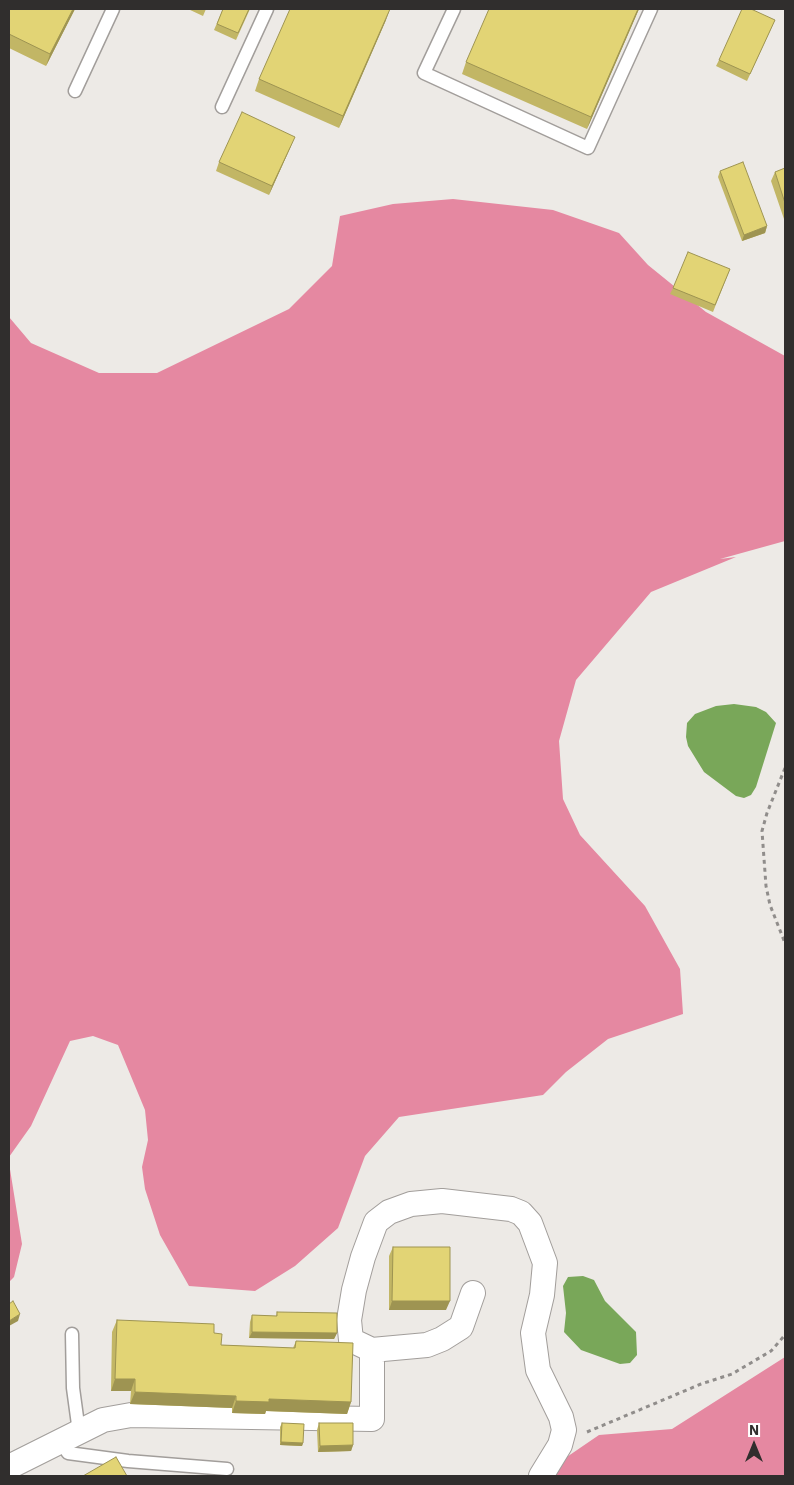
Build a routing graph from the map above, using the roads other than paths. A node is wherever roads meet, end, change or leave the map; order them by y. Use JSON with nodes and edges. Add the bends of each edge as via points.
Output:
{"nodes":[{"id":1,"x":113,"y":9,"type":"edge"},
{"id":2,"x":267,"y":9,"type":"edge"},
{"id":3,"x":454,"y":9,"type":"edge"},
{"id":4,"x":651,"y":9,"type":"edge"},
{"id":5,"x":75,"y":91,"type":"dead end"},
{"id":6,"x":222,"y":107,"type":"dead end"},
{"id":7,"x":473,"y":1293,"type":"dead end"},
{"id":8,"x":72,"y":1334,"type":"dead end"},
{"id":9,"x":372,"y":1350,"type":"junction"},
{"id":10,"x":70,"y":1437,"type":"junction"},
{"id":11,"x":9,"y":1467,"type":"edge"},
{"id":12,"x":227,"y":1469,"type":"dead end"},
{"id":13,"x":541,"y":1476,"type":"edge"}],
"edges":[{"from":1,"to":5,"type":"lane"},
{"from":2,"to":6,"type":"lane"},
{"from":3,"to":4,"type":"lane","via":[[424,73],[588,148]]},
{"from":7,"to":9,"type":"street","via":[[461,1327],[442,1339],[427,1345]]},
{"from":8,"to":10,"type":"lane"},
{"from":9,"to":10,"type":"street","via":[[372,1419],[131,1415],[103,1420]]},
{"from":9,"to":13,"type":"street","via":[[351,1340],[349,1320],[358,1273],[376,1222],[389,1212],[411,1204],[442,1200],[511,1208],[521,1213],[530,1223],[545,1264],[542,1295],[532,1333],[538,1370],[564,1430],[560,1445]]},
{"from":10,"to":11,"type":"street"},
{"from":10,"to":12,"type":"lane","via":[[68,1453]]}]}
